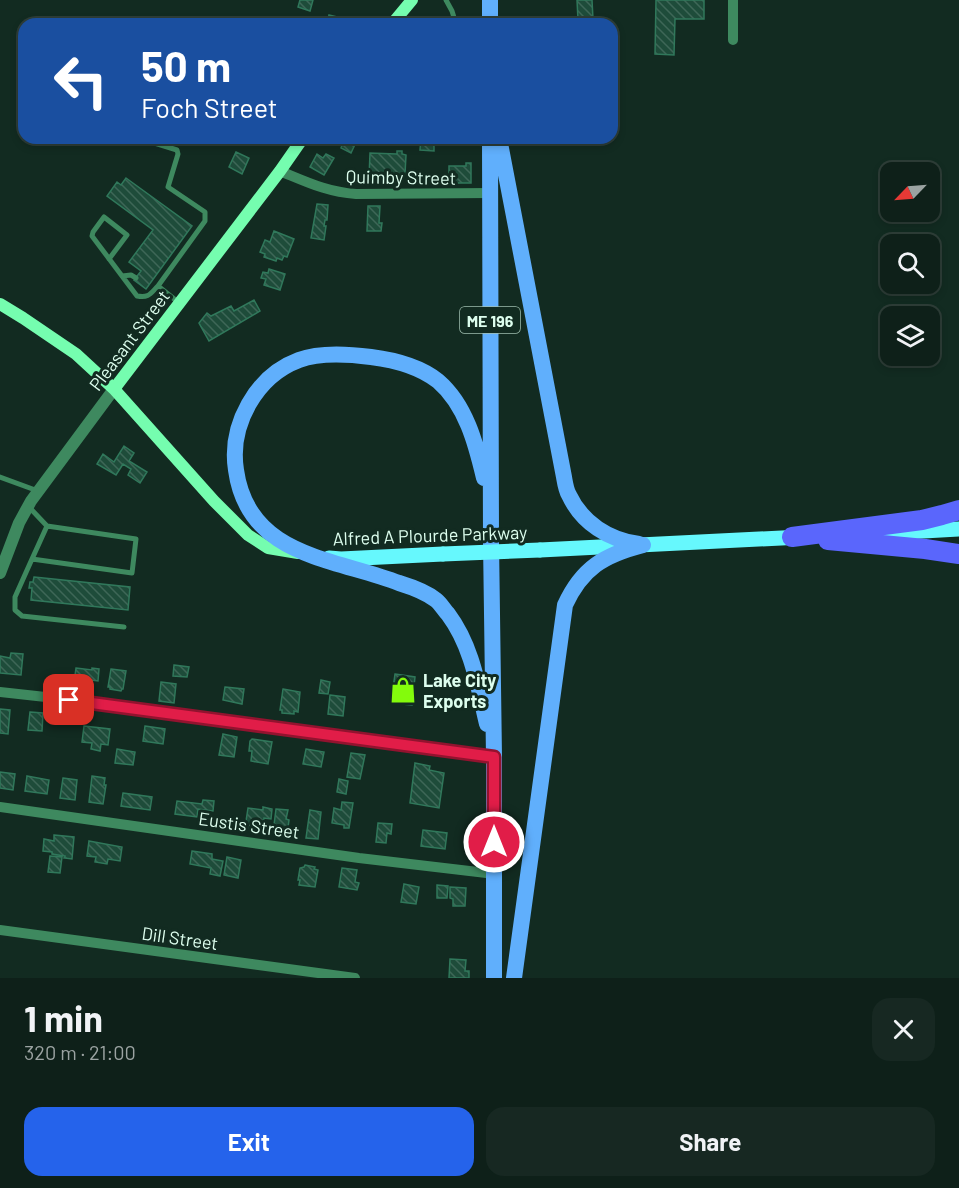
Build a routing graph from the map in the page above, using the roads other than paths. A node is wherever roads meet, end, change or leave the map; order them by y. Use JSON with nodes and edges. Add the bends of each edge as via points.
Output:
{"nodes":[{"id":1,"x":412,"y":0,"type":"edge"},
{"id":2,"x":446,"y":0,"type":"edge"},
{"id":3,"x":490,"y":0,"type":"edge"},
{"id":4,"x":733,"y":0,"type":"edge"},
{"id":5,"x":397,"y":18,"type":"edge"},
{"id":6,"x":454,"y":18,"type":"edge"},
{"id":7,"x":490,"y":18,"type":"edge"},
{"id":8,"x":734,"y":40,"type":"dead end"},
{"id":9,"x":158,"y":144,"type":"edge"},
{"id":10,"x":299,"y":144,"type":"edge"},
{"id":11,"x":490,"y":144,"type":"edge"},
{"id":12,"x":500,"y":144,"type":"edge"},
{"id":13,"x":280,"y":171,"type":"junction"},
{"id":14,"x":490,"y":193,"type":"junction"},
{"id":15,"x":109,"y":258,"type":"junction"},
{"id":16,"x":122,"y":276,"type":"junction"},
{"id":17,"x":136,"y":278,"type":"dead end"},
{"id":18,"x":147,"y":286,"type":"dead end"},
{"id":19,"x":155,"y":288,"type":"junction"},
{"id":20,"x":179,"y":303,"type":"junction"},
{"id":21,"x":0,"y":304,"type":"edge"},
{"id":22,"x":114,"y":389,"type":"junction"},
{"id":23,"x":0,"y":477,"type":"edge"},
{"id":24,"x":38,"y":491,"type":"junction"},
{"id":25,"x":490,"y":502,"type":"junction"},
{"id":26,"x":28,"y":506,"type":"junction"},
{"id":27,"x":959,"y":510,"type":"edge"},
{"id":28,"x":47,"y":526,"type":"junction"},
{"id":29,"x":959,"y":529,"type":"edge"},
{"id":30,"x":792,"y":537,"type":"junction"},
{"id":31,"x":643,"y":545,"type":"junction"},
{"id":32,"x":959,"y":554,"type":"edge"},
{"id":33,"x":314,"y":556,"type":"junction"},
{"id":34,"x":32,"y":559,"type":"junction"},
{"id":35,"x":0,"y":573,"type":"edge"},
{"id":36,"x":124,"y":627,"type":"dead end"},
{"id":37,"x":0,"y":692,"type":"edge"},
{"id":38,"x":494,"y":757,"type":"junction"},
{"id":39,"x":0,"y":807,"type":"edge"},
{"id":40,"x":495,"y":874,"type":"junction"},
{"id":41,"x":0,"y":930,"type":"edge"},
{"id":42,"x":355,"y":978,"type":"edge"},
{"id":43,"x":494,"y":978,"type":"edge"},
{"id":44,"x":514,"y":978,"type":"edge"}],
"edges":[{"from":1,"to":5,"type":"main road"},
{"from":2,"to":6,"type":"lane"},
{"from":3,"to":7,"type":"highway"},
{"from":4,"to":8,"type":"street"},
{"from":9,"to":19,"type":"lane","via":[[177,150],[178,154],[168,187],[204,212],[205,221]]},
{"from":10,"to":13,"type":"main road","name":"Pleasant Street"},
{"from":11,"to":14,"type":"highway","number":"ME 196"},
{"from":12,"to":31,"type":"highway","via":[[569,495],[596,529]]},
{"from":13,"to":14,"type":"street","name":"Quimby Street","via":[[320,187],[356,194]]},
{"from":13,"to":20,"type":"main road","name":"Pleasant Street"},
{"from":14,"to":25,"type":"highway","number":"ME 196"},
{"from":15,"to":15,"type":"lane","via":[[127,235],[104,217],[92,236]]},
{"from":15,"to":16,"type":"lane"},
{"from":16,"to":17,"type":"lane","via":[[131,274]]},
{"from":16,"to":19,"type":"lane","via":[[137,296],[149,295]]},
{"from":18,"to":19,"type":"lane"},
{"from":19,"to":20,"type":"lane"},
{"from":20,"to":22,"type":"main road","name":"Pleasant Street"},
{"from":21,"to":22,"type":"main road","name":"Alfred A Plourde Parkway","via":[[76,354]]},
{"from":22,"to":24,"type":"street","name":"Pleasant Street"},
{"from":22,"to":33,"type":"main road","name":"Alfred A Plourde Parkway","via":[[248,535],[268,548]]},
{"from":23,"to":24,"type":"lane"},
{"from":24,"to":26,"type":"street","name":"Pleasant Street"},
{"from":25,"to":33,"type":"highway","via":[[475,442],[462,413],[439,382],[398,361],[356,355],[300,359],[266,381],[248,404],[238,429],[235,463],[240,489],[257,520],[282,543]]},
{"from":25,"to":38,"type":"highway","number":"ME 196"},
{"from":26,"to":28,"type":"lane"},
{"from":26,"to":35,"type":"street","name":"Pleasant Street"},
{"from":27,"to":30,"type":"highway","via":[[922,520]]},
{"from":28,"to":34,"type":"lane"},
{"from":28,"to":34,"type":"lane","via":[[136,539],[132,573]]},
{"from":29,"to":30,"type":"main road","name":"Alfred A Plourde Parkway"},
{"from":30,"to":31,"type":"main road","name":"Alfred A Plourde Parkway"},
{"from":30,"to":32,"type":"highway"},
{"from":31,"to":33,"type":"main road","name":"Alfred A Plourde Parkway","bridge":true,"via":[[341,559]]},
{"from":31,"to":44,"type":"highway","via":[[615,553],[595,565],[579,580],[565,606]]},
{"from":33,"to":38,"type":"highway","via":[[379,575],[437,601],[457,626],[471,657]]},
{"from":34,"to":36,"type":"lane","via":[[15,597],[15,610],[22,616]]},
{"from":37,"to":38,"type":"street"},
{"from":38,"to":40,"type":"highway","number":"ME 196"},
{"from":39,"to":40,"type":"street","name":"Eustis Street"},
{"from":40,"to":43,"type":"highway","number":"ME 196"},
{"from":41,"to":42,"type":"street","name":"Dill Street"}]}
